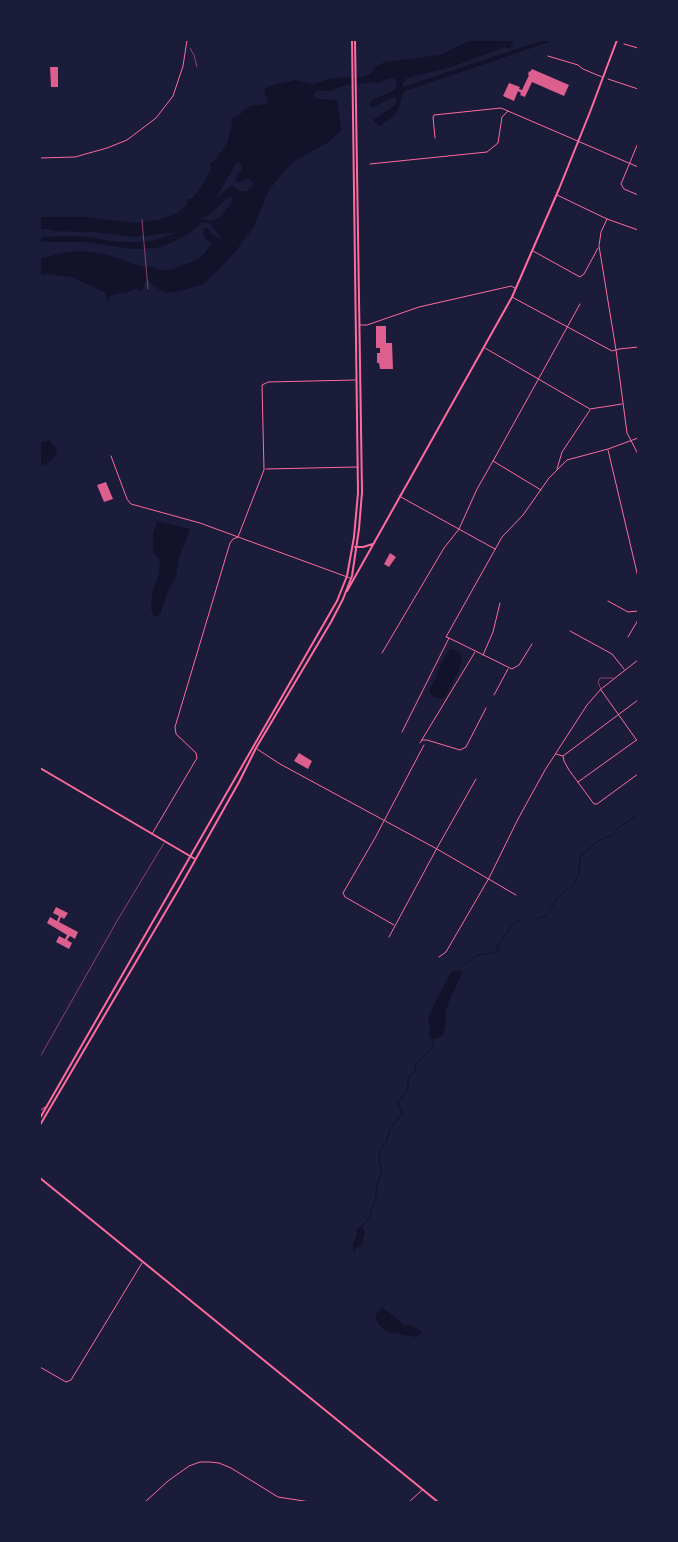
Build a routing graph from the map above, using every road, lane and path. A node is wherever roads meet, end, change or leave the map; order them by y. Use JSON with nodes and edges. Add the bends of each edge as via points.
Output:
{"nodes":[{"id":1,"x":187,"y":40,"type":"edge"},
{"id":2,"x":352,"y":40,"type":"edge"},
{"id":3,"x":355,"y":40,"type":"edge"},
{"id":4,"x":617,"y":40,"type":"edge"},
{"id":5,"x":624,"y":44,"type":"dead end"},
{"id":6,"x":189,"y":46,"type":"dead end"},
{"id":7,"x":638,"y":48,"type":"edge"},
{"id":8,"x":548,"y":56,"type":"dead end"},
{"id":9,"x":197,"y":68,"type":"dead end"},
{"id":10,"x":603,"y":78,"type":"junction"},
{"id":11,"x":608,"y":78,"type":"dead end"},
{"id":12,"x":638,"y":89,"type":"edge"},
{"id":13,"x":508,"y":111,"type":"junction"},
{"id":14,"x":435,"y":138,"type":"dead end"},
{"id":15,"x":578,"y":141,"type":"junction"},
{"id":16,"x":638,"y":143,"type":"edge"},
{"id":17,"x":40,"y":158,"type":"edge"},
{"id":18,"x":629,"y":163,"type":"junction"},
{"id":19,"x":370,"y":164,"type":"dead end"},
{"id":20,"x":638,"y":167,"type":"edge"},
{"id":21,"x":638,"y":194,"type":"edge"},
{"id":22,"x":556,"y":195,"type":"junction"},
{"id":23,"x":607,"y":219,"type":"junction"},
{"id":24,"x":142,"y":220,"type":"dead end"},
{"id":25,"x":638,"y":230,"type":"edge"},
{"id":26,"x":599,"y":246,"type":"junction"},
{"id":27,"x":532,"y":250,"type":"junction"},
{"id":28,"x":516,"y":288,"type":"junction"},
{"id":29,"x":148,"y":289,"type":"dead end"},
{"id":30,"x":512,"y":297,"type":"junction"},
{"id":31,"x":580,"y":304,"type":"dead end"},
{"id":32,"x":359,"y":325,"type":"junction"},
{"id":33,"x":566,"y":327,"type":"junction"},
{"id":34,"x":638,"y":347,"type":"edge"},
{"id":35,"x":484,"y":348,"type":"junction"},
{"id":36,"x":616,"y":350,"type":"junction"},
{"id":37,"x":539,"y":379,"type":"junction"},
{"id":38,"x":356,"y":380,"type":"junction"},
{"id":39,"x":623,"y":404,"type":"junction"},
{"id":40,"x":590,"y":409,"type":"junction"},
{"id":41,"x":638,"y":438,"type":"edge"},
{"id":42,"x":630,"y":440,"type":"junction"},
{"id":43,"x":608,"y":449,"type":"junction"},
{"id":44,"x":638,"y":454,"type":"edge"},
{"id":45,"x":111,"y":456,"type":"dead end"},
{"id":46,"x":492,"y":461,"type":"junction"},
{"id":47,"x":358,"y":467,"type":"junction"},
{"id":48,"x":265,"y":469,"type":"junction"},
{"id":49,"x":557,"y":470,"type":"junction"},
{"id":50,"x":541,"y":490,"type":"junction"},
{"id":51,"x":399,"y":496,"type":"junction"},
{"id":52,"x":459,"y":529,"type":"junction"},
{"id":53,"x":238,"y":537,"type":"junction"},
{"id":54,"x":372,"y":544,"type":"junction"},
{"id":55,"x":353,"y":546,"type":"junction"},
{"id":56,"x":357,"y":547,"type":"junction"},
{"id":57,"x":496,"y":549,"type":"junction"},
{"id":58,"x":347,"y":576,"type":"junction"},
{"id":59,"x":638,"y":577,"type":"edge"},
{"id":60,"x":351,"y":578,"type":"junction"},
{"id":61,"x":346,"y":594,"type":"junction"},
{"id":62,"x":608,"y":601,"type":"dead end"},
{"id":63,"x":500,"y":603,"type":"dead end"},
{"id":64,"x":638,"y":611,"type":"edge"},
{"id":65,"x":638,"y":620,"type":"edge"},
{"id":66,"x":570,"y":631,"type":"dead end"},
{"id":67,"x":628,"y":637,"type":"dead end"},
{"id":68,"x":449,"y":638,"type":"junction"},
{"id":69,"x":532,"y":644,"type":"dead end"},
{"id":70,"x":475,"y":652,"type":"junction"},
{"id":71,"x":382,"y":653,"type":"dead end"},
{"id":72,"x":483,"y":656,"type":"junction"},
{"id":73,"x":638,"y":660,"type":"edge"},
{"id":74,"x":509,"y":668,"type":"junction"},
{"id":75,"x":624,"y":670,"type":"junction"},
{"id":76,"x":614,"y":678,"type":"junction"},
{"id":77,"x":601,"y":689,"type":"junction"},
{"id":78,"x":494,"y":695,"type":"dead end"},
{"id":79,"x":638,"y":700,"type":"edge"},
{"id":80,"x":486,"y":708,"type":"dead end"},
{"id":81,"x":618,"y":715,"type":"junction"},
{"id":82,"x":402,"y":732,"type":"dead end"},
{"id":83,"x":422,"y":740,"type":"junction"},
{"id":84,"x":638,"y":740,"type":"edge"},
{"id":85,"x":420,"y":743,"type":"dead end"},
{"id":86,"x":424,"y":745,"type":"dead end"},
{"id":87,"x":256,"y":748,"type":"junction"},
{"id":88,"x":555,"y":754,"type":"junction"},
{"id":89,"x":563,"y":756,"type":"junction"},
{"id":90,"x":40,"y":768,"type":"edge"},
{"id":91,"x":638,"y":774,"type":"edge"},
{"id":92,"x":476,"y":779,"type":"dead end"},
{"id":93,"x":578,"y":782,"type":"junction"},
{"id":94,"x":385,"y":820,"type":"junction"},
{"id":95,"x":152,"y":834,"type":"junction"},
{"id":96,"x":164,"y":842,"type":"junction"},
{"id":97,"x":436,"y":849,"type":"junction"},
{"id":98,"x":190,"y":856,"type":"junction"},
{"id":99,"x":195,"y":859,"type":"junction"},
{"id":100,"x":488,"y":878,"type":"junction"},
{"id":101,"x":516,"y":895,"type":"dead end"},
{"id":102,"x":394,"y":925,"type":"junction"},
{"id":103,"x":388,"y":937,"type":"dead end"},
{"id":104,"x":439,"y":957,"type":"dead end"},
{"id":105,"x":40,"y":1057,"type":"edge"},
{"id":106,"x":48,"y":1105,"type":"junction"},
{"id":107,"x":40,"y":1111,"type":"edge"},
{"id":108,"x":40,"y":1118,"type":"edge"},
{"id":109,"x":40,"y":1126,"type":"edge"},
{"id":110,"x":40,"y":1178,"type":"edge"},
{"id":111,"x":142,"y":1262,"type":"junction"},
{"id":112,"x":40,"y":1367,"type":"edge"},
{"id":113,"x":422,"y":1489,"type":"junction"},
{"id":114,"x":146,"y":1502,"type":"edge"},
{"id":115,"x":310,"y":1502,"type":"edge"},
{"id":116,"x":409,"y":1502,"type":"edge"},
{"id":117,"x":438,"y":1502,"type":"edge"}],
"edges":[{"from":1,"to":17,"type":"street","via":[[173,96],[156,118],[127,140],[107,148],[75,157]]},
{"from":2,"to":38,"type":"main road"},
{"from":3,"to":32,"type":"main road"},
{"from":4,"to":10,"type":"main road"},
{"from":5,"to":7,"type":"street"},
{"from":6,"to":9,"type":"path"},
{"from":8,"to":10,"type":"street","via":[[578,65]]},
{"from":10,"to":15,"type":"main road"},
{"from":11,"to":12,"type":"street"},
{"from":13,"to":14,"type":"street","via":[[501,108],[436,114],[433,117]]},
{"from":13,"to":15,"type":"street"},
{"from":13,"to":19,"type":"street","via":[[502,117],[498,143],[487,152]]},
{"from":15,"to":18,"type":"street"},
{"from":15,"to":22,"type":"main road"},
{"from":16,"to":18,"type":"street"},
{"from":18,"to":20,"type":"street"},
{"from":18,"to":21,"type":"street","via":[[621,184],[624,189]]},
{"from":22,"to":23,"type":"street"},
{"from":22,"to":27,"type":"main road"},
{"from":23,"to":25,"type":"street"},
{"from":23,"to":26,"type":"street"},
{"from":24,"to":29,"type":"path"},
{"from":26,"to":27,"type":"street","via":[[580,276]]},
{"from":26,"to":36,"type":"street"},
{"from":27,"to":28,"type":"main road"},
{"from":28,"to":30,"type":"main road"},
{"from":28,"to":32,"type":"street","via":[[511,286],[419,307]]},
{"from":30,"to":33,"type":"street"},
{"from":30,"to":35,"type":"main road"},
{"from":31,"to":33,"type":"street"},
{"from":32,"to":56,"type":"main road","via":[[362,492]]},
{"from":33,"to":36,"type":"street","via":[[612,351]]},
{"from":33,"to":37,"type":"street"},
{"from":34,"to":36,"type":"street"},
{"from":35,"to":37,"type":"street"},
{"from":35,"to":51,"type":"main road"},
{"from":36,"to":39,"type":"street"},
{"from":37,"to":40,"type":"street"},
{"from":37,"to":46,"type":"street"},
{"from":38,"to":47,"type":"main road"},
{"from":38,"to":48,"type":"street","via":[[264,383]]},
{"from":39,"to":40,"type":"street"},
{"from":39,"to":42,"type":"street"},
{"from":40,"to":49,"type":"street","via":[[562,452]]},
{"from":41,"to":42,"type":"street"},
{"from":42,"to":43,"type":"street"},
{"from":42,"to":44,"type":"street"},
{"from":43,"to":49,"type":"street","via":[[567,460]]},
{"from":43,"to":59,"type":"street"},
{"from":45,"to":53,"type":"street","via":[[131,504]]},
{"from":46,"to":50,"type":"street"},
{"from":46,"to":52,"type":"street"},
{"from":47,"to":48,"type":"street"},
{"from":47,"to":55,"type":"main road","via":[[358,508]]},
{"from":48,"to":53,"type":"street"},
{"from":49,"to":50,"type":"street"},
{"from":50,"to":57,"type":"street","via":[[502,537]]},
{"from":51,"to":52,"type":"street"},
{"from":51,"to":54,"type":"main road"},
{"from":52,"to":57,"type":"street"},
{"from":52,"to":71,"type":"street","via":[[444,548]]},
{"from":53,"to":58,"type":"street"},
{"from":53,"to":95,"type":"street","via":[[230,543],[175,727],[176,734],[196,753],[197,758]]},
{"from":54,"to":56,"type":"main road"},
{"from":54,"to":61,"type":"main road"},
{"from":55,"to":56,"type":"main road"},
{"from":55,"to":58,"type":"main road"},
{"from":56,"to":60,"type":"main road"},
{"from":57,"to":68,"type":"street","via":[[446,637]]},
{"from":58,"to":60,"type":"street"},
{"from":58,"to":98,"type":"main road","via":[[318,634]]},
{"from":60,"to":61,"type":"main road"},
{"from":61,"to":87,"type":"main road"},
{"from":62,"to":64,"type":"street","via":[[628,612]]},
{"from":63,"to":72,"type":"street"},
{"from":65,"to":67,"type":"street"},
{"from":66,"to":75,"type":"street","via":[[612,654]]},
{"from":68,"to":70,"type":"street"},
{"from":68,"to":82,"type":"street"},
{"from":69,"to":74,"type":"street","via":[[516,667]]},
{"from":70,"to":72,"type":"street"},
{"from":70,"to":83,"type":"street"},
{"from":72,"to":74,"type":"street"},
{"from":73,"to":75,"type":"street"},
{"from":74,"to":78,"type":"street"},
{"from":75,"to":76,"type":"street"},
{"from":76,"to":77,"type":"street"},
{"from":76,"to":77,"type":"lane","via":[[600,678]]},
{"from":77,"to":81,"type":"street"},
{"from":77,"to":88,"type":"street"},
{"from":79,"to":81,"type":"street"},
{"from":80,"to":83,"type":"street","via":[[466,747],[460,750]]},
{"from":81,"to":84,"type":"street"},
{"from":81,"to":89,"type":"street"},
{"from":83,"to":85,"type":"street"},
{"from":84,"to":93,"type":"street"},
{"from":86,"to":94,"type":"street"},
{"from":87,"to":94,"type":"street"},
{"from":87,"to":99,"type":"main road"},
{"from":88,"to":89,"type":"street"},
{"from":88,"to":100,"type":"street"},
{"from":89,"to":93,"type":"street"},
{"from":90,"to":95,"type":"main road"},
{"from":91,"to":93,"type":"street","via":[[594,804]]},
{"from":92,"to":97,"type":"street"},
{"from":94,"to":97,"type":"street"},
{"from":94,"to":102,"type":"street","via":[[343,894]]},
{"from":95,"to":96,"type":"main road"},
{"from":96,"to":98,"type":"main road"},
{"from":96,"to":105,"type":"lane"},
{"from":97,"to":100,"type":"street"},
{"from":97,"to":102,"type":"street"},
{"from":98,"to":99,"type":"main road"},
{"from":98,"to":106,"type":"main road"},
{"from":99,"to":109,"type":"main road"},
{"from":100,"to":101,"type":"street"},
{"from":100,"to":104,"type":"street","via":[[446,952]]},
{"from":102,"to":103,"type":"street"},
{"from":106,"to":107,"type":"street"},
{"from":106,"to":108,"type":"main road"},
{"from":110,"to":111,"type":"main road"},
{"from":111,"to":112,"type":"street","via":[[71,1380],[66,1382]]},
{"from":111,"to":113,"type":"main road"},
{"from":113,"to":116,"type":"street"},
{"from":113,"to":117,"type":"main road"},
{"from":114,"to":115,"type":"street","via":[[189,1466],[210,1462],[231,1468],[278,1498]]}]}
